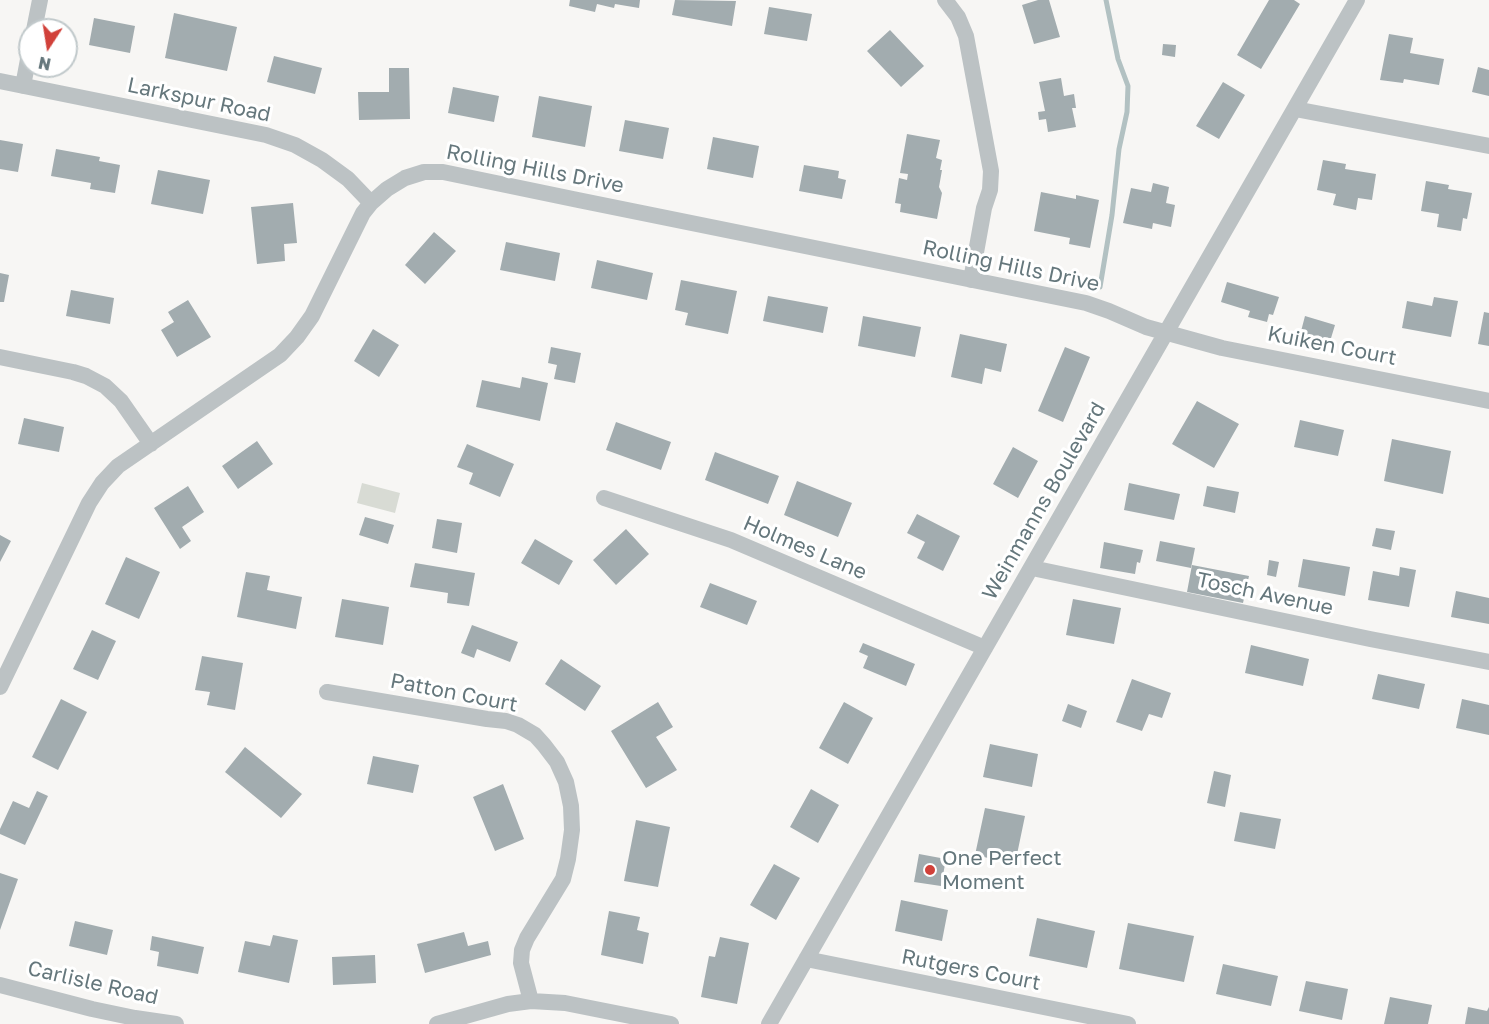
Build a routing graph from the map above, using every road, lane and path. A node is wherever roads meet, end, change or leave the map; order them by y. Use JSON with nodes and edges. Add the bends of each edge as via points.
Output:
{"nodes":[{"id":1,"x":40,"y":0,"type":"edge"},
{"id":2,"x":945,"y":0,"type":"edge"},
{"id":3,"x":1357,"y":0,"type":"edge"},
{"id":4,"x":36,"y":18,"type":"edge"},
{"id":5,"x":25,"y":78,"type":"edge"},
{"id":6,"x":0,"y":81,"type":"edge"},
{"id":7,"x":23,"y":86,"type":"junction"},
{"id":8,"x":1295,"y":109,"type":"junction"},
{"id":9,"x":1489,"y":146,"type":"edge"},
{"id":10,"x":371,"y":203,"type":"junction"},
{"id":11,"x":971,"y":280,"type":"junction"},
{"id":12,"x":1167,"y":333,"type":"junction"},
{"id":13,"x":0,"y":357,"type":"edge"},
{"id":14,"x":1489,"y":401,"type":"edge"},
{"id":15,"x":151,"y":444,"type":"junction"},
{"id":16,"x":604,"y":498,"type":"dead end"},
{"id":17,"x":1032,"y":568,"type":"junction"},
{"id":18,"x":985,"y":648,"type":"junction"},
{"id":19,"x":1489,"y":662,"type":"edge"},
{"id":20,"x":2,"y":677,"type":"edge"},
{"id":21,"x":327,"y":692,"type":"dead end"},
{"id":22,"x":806,"y":959,"type":"junction"},
{"id":23,"x":0,"y":985,"type":"edge"},
{"id":24,"x":531,"y":1001,"type":"junction"},
{"id":25,"x":176,"y":1024,"type":"edge"},
{"id":26,"x":437,"y":1024,"type":"edge"},
{"id":27,"x":671,"y":1024,"type":"edge"},
{"id":28,"x":769,"y":1024,"type":"edge"},
{"id":29,"x":1128,"y":1024,"type":"edge"}],
"edges":[{"from":1,"to":4,"type":"street"},
{"from":2,"to":11,"type":"street","via":[[966,36],[991,171]]},
{"from":3,"to":8,"type":"street","name":"Weinmanns Boulevard"},
{"from":5,"to":7,"type":"street"},
{"from":6,"to":7,"type":"street","name":"Larkspur Road"},
{"from":7,"to":10,"type":"street","name":"Larkspur Road","via":[[266,135],[322,160]]},
{"from":8,"to":9,"type":"street"},
{"from":8,"to":12,"type":"street","name":"Weinmanns Boulevard"},
{"from":10,"to":11,"type":"street","name":"Rolling Hills Drive","via":[[405,178],[442,172]]},
{"from":10,"to":15,"type":"street","name":"Rolling Hills Drive","via":[[297,338],[261,369]]},
{"from":11,"to":12,"type":"street","name":"Rolling Hills Drive","via":[[1086,303]]},
{"from":12,"to":14,"type":"street","name":"Kuiken Court","via":[[1222,348]]},
{"from":12,"to":17,"type":"street","name":"Weinmanns Boulevard"},
{"from":13,"to":15,"type":"street","via":[[73,372],[105,386],[121,401]]},
{"from":15,"to":20,"type":"street","name":"Rolling Hills Drive","via":[[118,466],[88,503]]},
{"from":16,"to":18,"type":"street","name":"Holmes Lane","via":[[731,540]]},
{"from":17,"to":18,"type":"street","name":"Weinmanns Boulevard"},
{"from":17,"to":19,"type":"street","name":"Tosch Avenue"},
{"from":18,"to":22,"type":"street","name":"Weinmanns Boulevard"},
{"from":21,"to":24,"type":"street","name":"Patton Court","via":[[506,721],[535,735],[557,762],[566,782],[572,830],[562,879],[522,950],[521,963]]},
{"from":22,"to":28,"type":"street","name":"Weinmanns Boulevard"},
{"from":22,"to":29,"type":"street","name":"Rutgers Court"},
{"from":23,"to":25,"type":"street","name":"Carlisle Road","via":[[92,1009]]},
{"from":24,"to":26,"type":"street"},
{"from":24,"to":27,"type":"street","via":[[566,1003]]}]}
